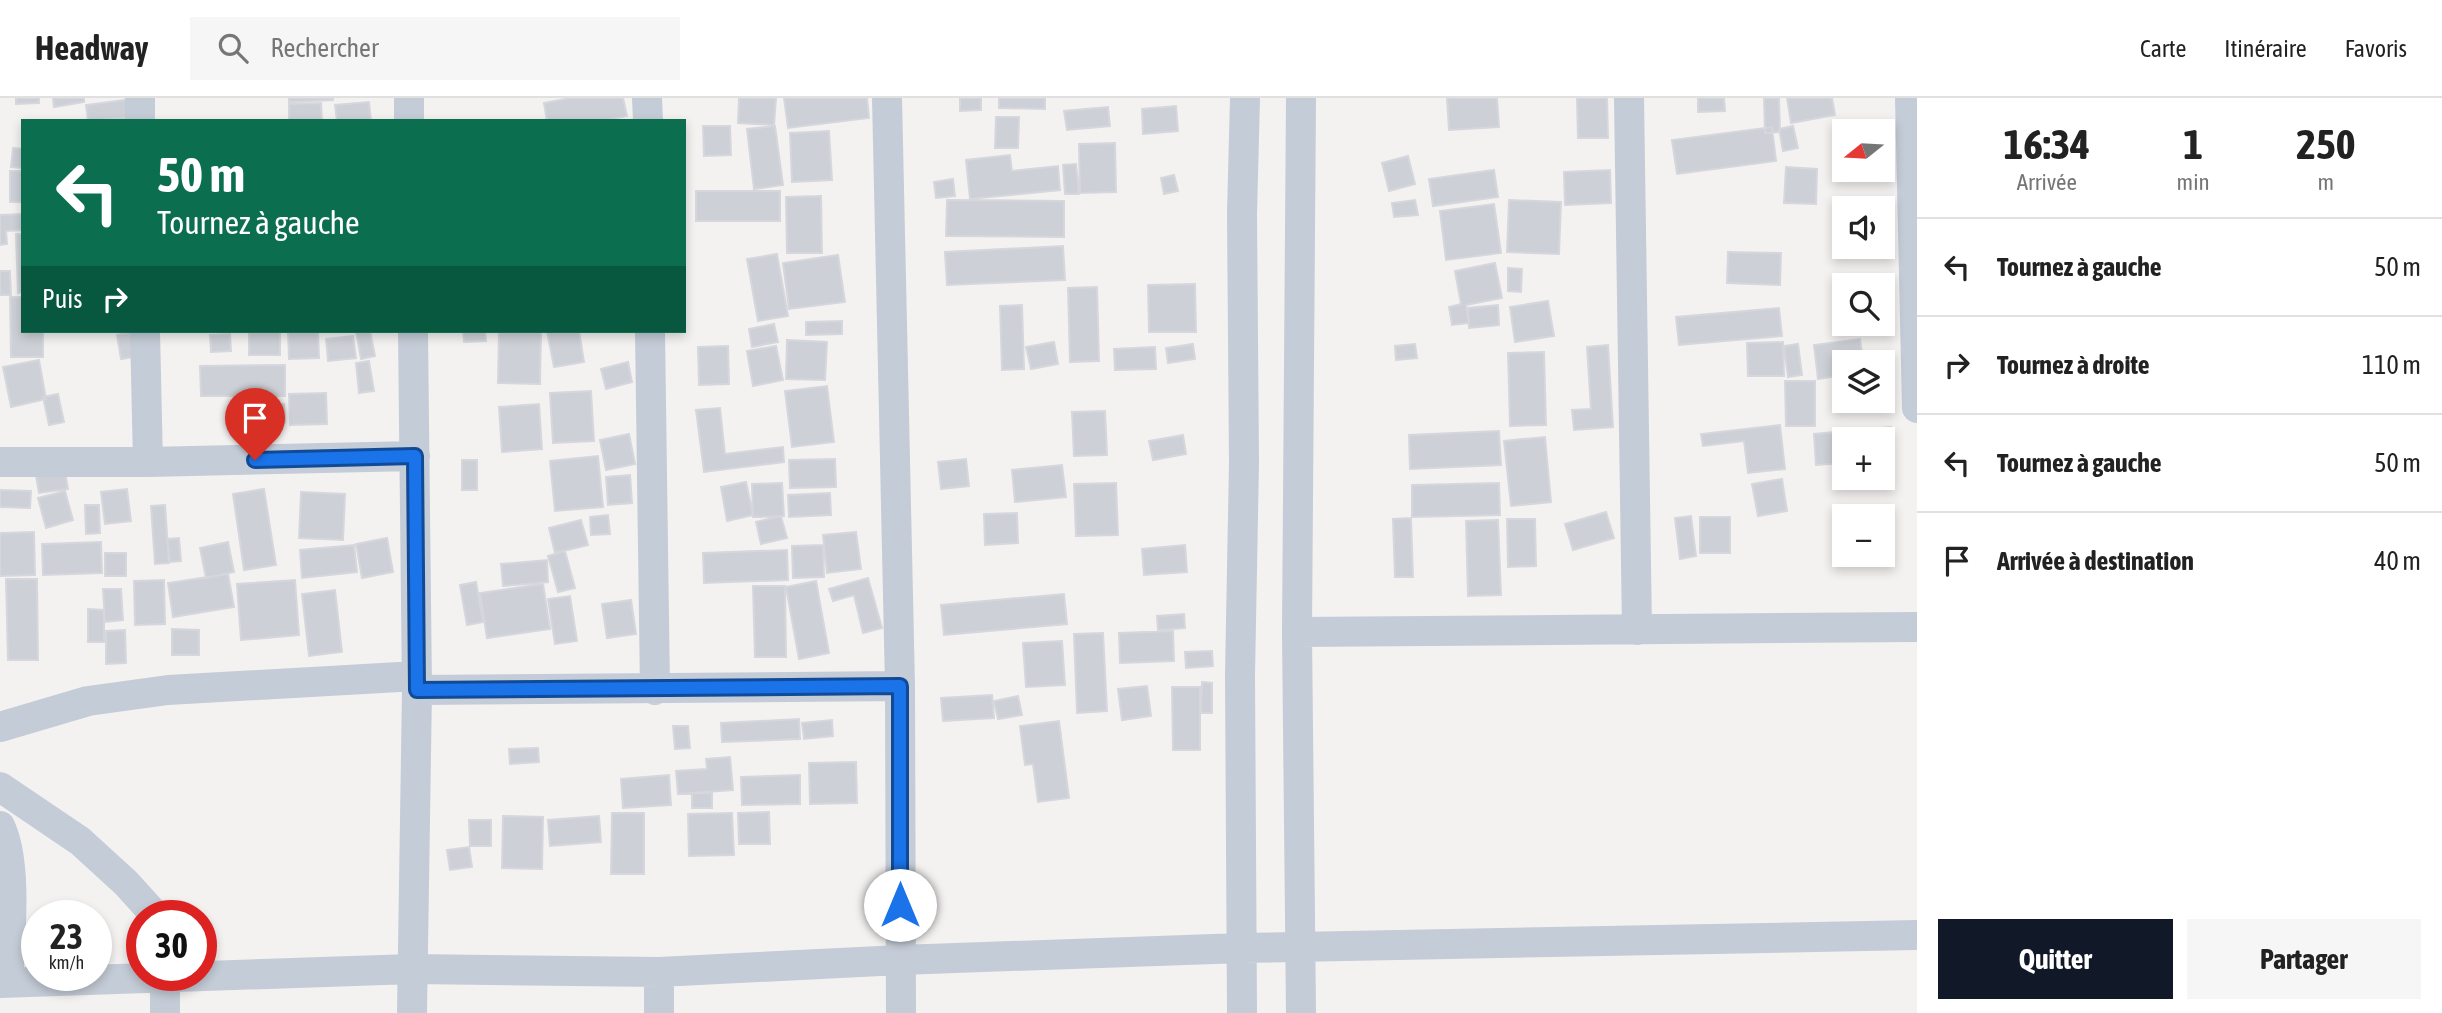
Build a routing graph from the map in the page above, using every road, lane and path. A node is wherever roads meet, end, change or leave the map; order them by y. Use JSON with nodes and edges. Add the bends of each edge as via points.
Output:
{"nodes":[{"id":1,"x":139,"y":98,"type":"edge"},
{"id":2,"x":409,"y":98,"type":"edge"},
{"id":3,"x":648,"y":98,"type":"edge"},
{"id":4,"x":887,"y":98,"type":"edge"},
{"id":5,"x":1245,"y":98,"type":"edge"},
{"id":6,"x":1301,"y":98,"type":"edge"},
{"id":7,"x":1629,"y":98,"type":"edge"},
{"id":8,"x":1910,"y":98,"type":"edge"},
{"id":9,"x":140,"y":119,"type":"edge"},
{"id":10,"x":410,"y":119,"type":"edge"},
{"id":11,"x":648,"y":119,"type":"edge"},
{"id":12,"x":1916,"y":325,"type":"edge"},
{"id":13,"x":145,"y":333,"type":"edge"},
{"id":14,"x":413,"y":333,"type":"edge"},
{"id":15,"x":650,"y":333,"type":"edge"},
{"id":16,"x":1917,"y":408,"type":"edge"},
{"id":17,"x":415,"y":456,"type":"junction"},
{"id":18,"x":0,"y":461,"type":"edge"},
{"id":19,"x":148,"y":462,"type":"junction"},
{"id":20,"x":1917,"y":627,"type":"edge"},
{"id":21,"x":1637,"y":630,"type":"junction"},
{"id":22,"x":1297,"y":632,"type":"junction"},
{"id":23,"x":417,"y":683,"type":"junction"},
{"id":24,"x":900,"y":686,"type":"junction"},
{"id":25,"x":655,"y":690,"type":"junction"},
{"id":26,"x":0,"y":727,"type":"edge"},
{"id":27,"x":0,"y":787,"type":"edge"},
{"id":28,"x":0,"y":826,"type":"edge"},
{"id":29,"x":141,"y":900,"type":"edge"},
{"id":30,"x":1917,"y":935,"type":"edge"},
{"id":31,"x":1300,"y":947,"type":"junction"},
{"id":32,"x":1242,"y":948,"type":"junction"},
{"id":33,"x":900,"y":960,"type":"junction"},
{"id":34,"x":412,"y":969,"type":"junction"},
{"id":35,"x":659,"y":972,"type":"junction"},
{"id":36,"x":217,"y":975,"type":"edge"},
{"id":37,"x":126,"y":980,"type":"edge"},
{"id":38,"x":4,"y":982,"type":"edge"},
{"id":39,"x":165,"y":991,"type":"edge"},
{"id":40,"x":165,"y":1013,"type":"edge"},
{"id":41,"x":412,"y":1013,"type":"edge"},
{"id":42,"x":659,"y":1013,"type":"edge"},
{"id":43,"x":901,"y":1013,"type":"edge"},
{"id":44,"x":1242,"y":1013,"type":"edge"},
{"id":45,"x":1301,"y":1013,"type":"edge"}],
"edges":[{"from":1,"to":9,"type":"street"},
{"from":2,"to":10,"type":"street"},
{"from":3,"to":11,"type":"street"},
{"from":4,"to":24,"type":"street"},
{"from":5,"to":32,"type":"street"},
{"from":6,"to":22,"type":"street"},
{"from":7,"to":21,"type":"street"},
{"from":8,"to":12,"type":"street"},
{"from":12,"to":16,"type":"street"},
{"from":13,"to":19,"type":"street"},
{"from":14,"to":17,"type":"street"},
{"from":15,"to":25,"type":"street"},
{"from":17,"to":19,"type":"street"},
{"from":17,"to":23,"type":"street"},
{"from":18,"to":19,"type":"street"},
{"from":20,"to":21,"type":"street"},
{"from":21,"to":22,"type":"street"},
{"from":22,"to":31,"type":"street"},
{"from":23,"to":25,"type":"street"},
{"from":23,"to":26,"type":"street","via":[[168,690],[88,701]]},
{"from":23,"to":34,"type":"street"},
{"from":24,"to":25,"type":"street"},
{"from":24,"to":33,"type":"street"},
{"from":27,"to":29,"type":"street","via":[[80,841]]},
{"from":28,"to":38,"type":"street","via":[[12,898]]},
{"from":30,"to":31,"type":"street"},
{"from":31,"to":32,"type":"street"},
{"from":31,"to":45,"type":"street"},
{"from":32,"to":33,"type":"street"},
{"from":32,"to":44,"type":"street"},
{"from":33,"to":35,"type":"street"},
{"from":33,"to":43,"type":"street"},
{"from":34,"to":35,"type":"street"},
{"from":34,"to":36,"type":"street"},
{"from":34,"to":41,"type":"street"},
{"from":35,"to":42,"type":"street"},
{"from":37,"to":38,"type":"street"},
{"from":39,"to":40,"type":"street"}]}
